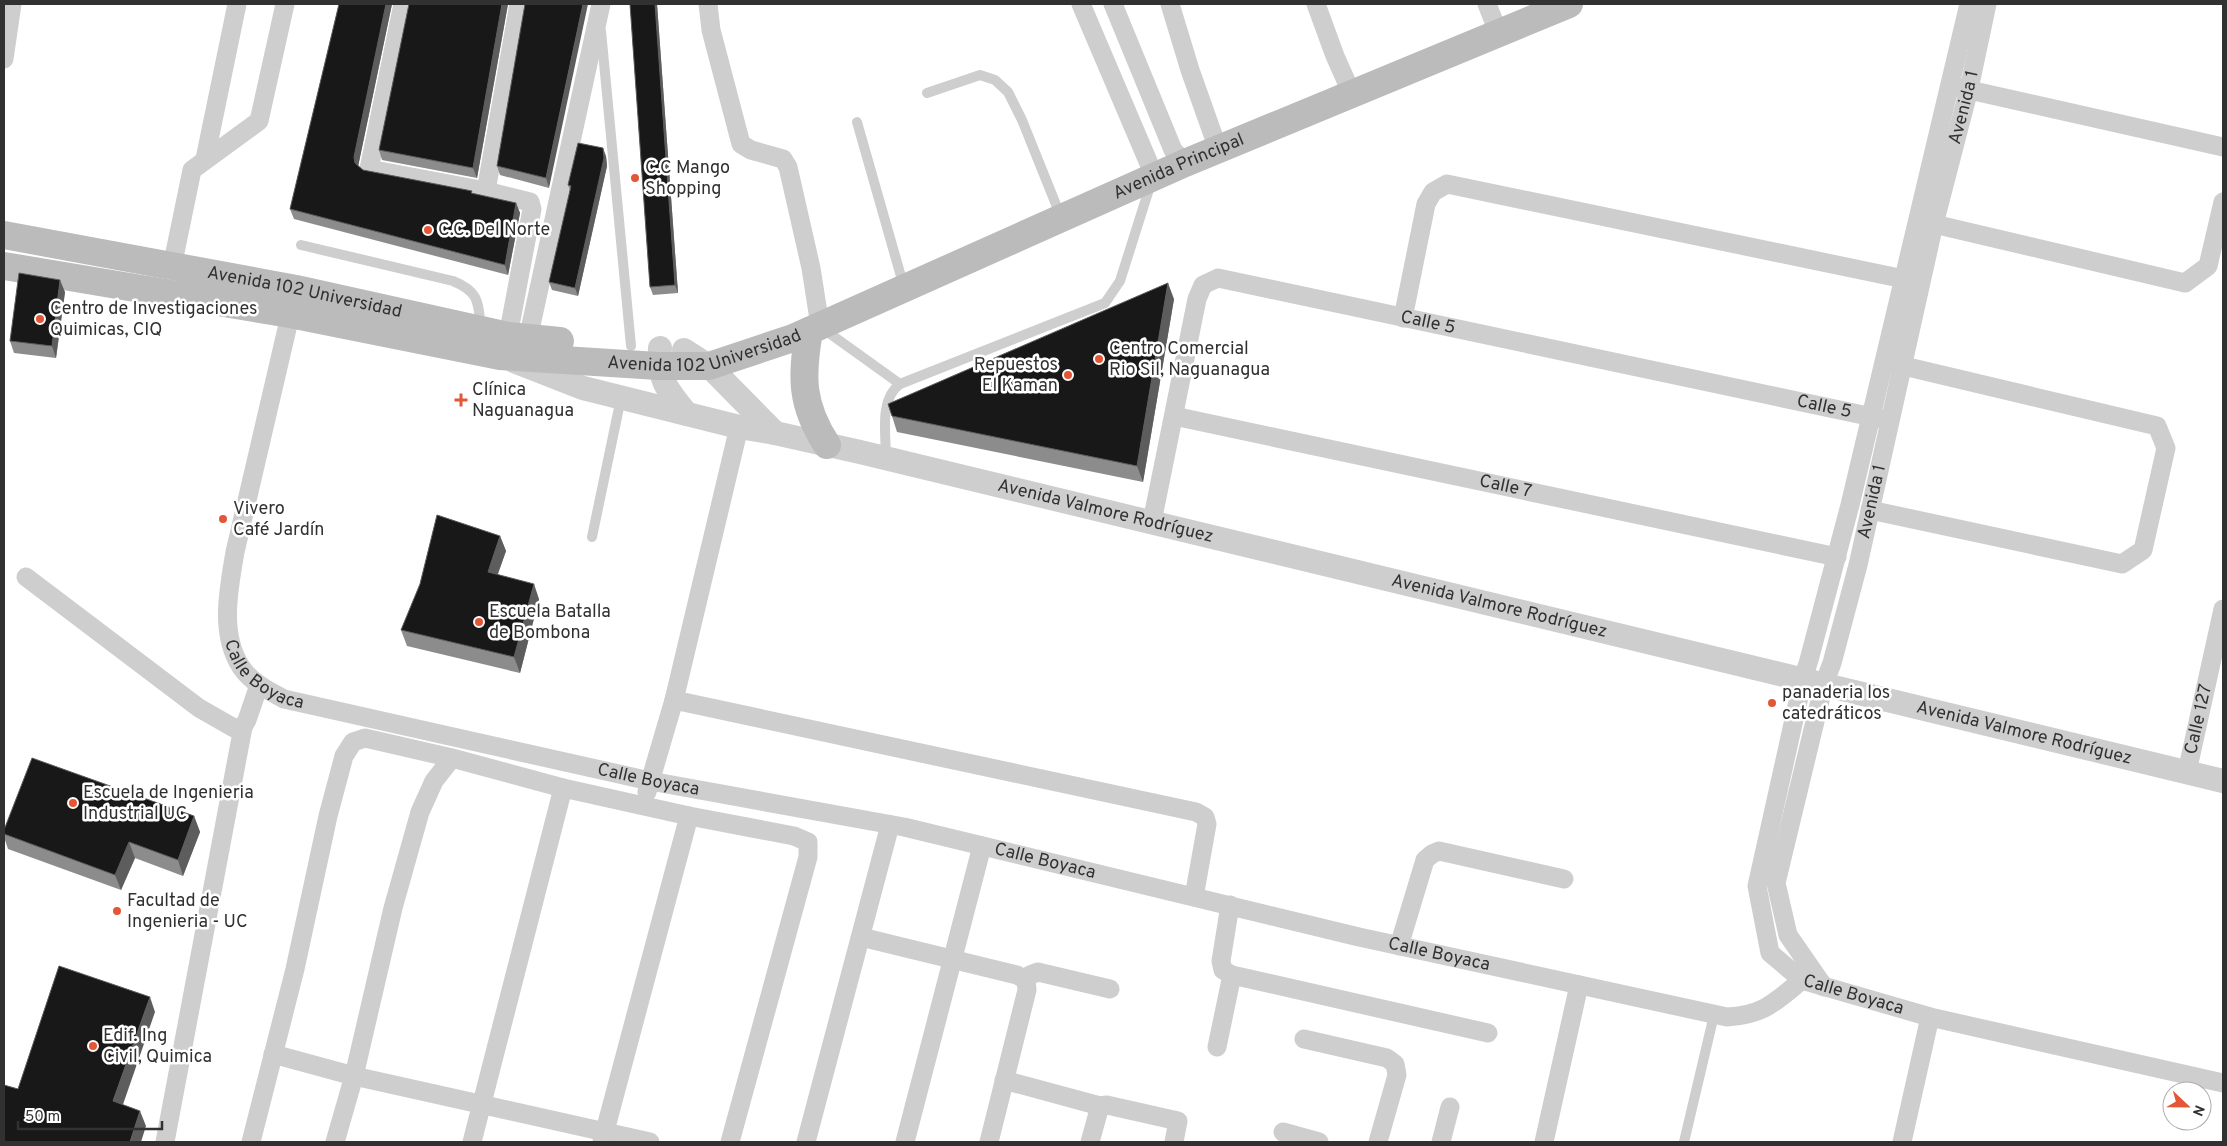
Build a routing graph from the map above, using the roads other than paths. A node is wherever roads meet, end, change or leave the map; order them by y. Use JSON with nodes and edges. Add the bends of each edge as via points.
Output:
{"nodes":[{"id":1,"x":12,"y":4,"type":"edge"},
{"id":2,"x":237,"y":4,"type":"edge"},
{"id":3,"x":285,"y":4,"type":"edge"},
{"id":4,"x":403,"y":4,"type":"edge"},
{"id":5,"x":519,"y":4,"type":"edge"},
{"id":6,"x":708,"y":4,"type":"edge"},
{"id":7,"x":1081,"y":4,"type":"edge"},
{"id":8,"x":1114,"y":4,"type":"edge"},
{"id":9,"x":1170,"y":4,"type":"edge"},
{"id":10,"x":1316,"y":4,"type":"edge"},
{"id":11,"x":1487,"y":4,"type":"edge"},
{"id":12,"x":1569,"y":4,"type":"edge"},
{"id":13,"x":1969,"y":4,"type":"edge"},
{"id":14,"x":1987,"y":4,"type":"edge"},
{"id":15,"x":600,"y":10,"type":"edge"},
{"id":16,"x":1498,"y":32,"type":"junction"},
{"id":17,"x":4,"y":59,"type":"edge"},
{"id":18,"x":1950,"y":86,"type":"junction"},
{"id":19,"x":1969,"y":89,"type":"junction"},
{"id":20,"x":1351,"y":92,"type":"junction"},
{"id":21,"x":927,"y":93,"type":"dead end"},
{"id":22,"x":857,"y":122,"type":"dead end"},
{"id":23,"x":2223,"y":147,"type":"edge"},
{"id":24,"x":1218,"y":149,"type":"junction"},
{"id":25,"x":205,"y":159,"type":"junction"},
{"id":26,"x":1184,"y":163,"type":"junction"},
{"id":27,"x":1153,"y":177,"type":"junction"},
{"id":28,"x":486,"y":191,"type":"junction"},
{"id":29,"x":2223,"y":202,"type":"edge"},
{"id":30,"x":1061,"y":218,"type":"junction"},
{"id":31,"x":1926,"y":224,"type":"junction"},
{"id":32,"x":4,"y":235,"type":"edge"},
{"id":33,"x":301,"y":244,"type":"dead end"},
{"id":34,"x":4,"y":266,"type":"edge"},
{"id":35,"x":172,"y":267,"type":"junction"},
{"id":36,"x":1904,"y":279,"type":"junction"},
{"id":37,"x":904,"y":288,"type":"junction"},
{"id":38,"x":293,"y":302,"type":"junction"},
{"id":39,"x":1403,"y":318,"type":"junction"},
{"id":40,"x":481,"y":330,"type":"junction"},
{"id":41,"x":807,"y":332,"type":"junction"},
{"id":42,"x":512,"y":344,"type":"junction"},
{"id":43,"x":631,"y":346,"type":"junction"},
{"id":44,"x":668,"y":355,"type":"junction"},
{"id":45,"x":1894,"y":364,"type":"junction"},
{"id":46,"x":709,"y":366,"type":"junction"},
{"id":47,"x":900,"y":384,"type":"junction"},
{"id":48,"x":621,"y":398,"type":"junction"},
{"id":49,"x":687,"y":414,"type":"junction"},
{"id":50,"x":1174,"y":416,"type":"junction"},
{"id":51,"x":1871,"y":417,"type":"junction"},
{"id":52,"x":1890,"y":420,"type":"junction"},
{"id":53,"x":739,"y":427,"type":"junction"},
{"id":54,"x":775,"y":433,"type":"junction"},
{"id":55,"x":827,"y":444,"type":"junction"},
{"id":56,"x":886,"y":458,"type":"junction"},
{"id":57,"x":1870,"y":510,"type":"junction"},
{"id":58,"x":1152,"y":522,"type":"junction"},
{"id":59,"x":592,"y":537,"type":"dead end"},
{"id":60,"x":1837,"y":557,"type":"junction"},
{"id":61,"x":26,"y":576,"type":"dead end"},
{"id":62,"x":2223,"y":609,"type":"edge"},
{"id":63,"x":1813,"y":681,"type":"junction"},
{"id":64,"x":259,"y":685,"type":"junction"},
{"id":65,"x":674,"y":700,"type":"junction"},
{"id":66,"x":243,"y":727,"type":"junction"},
{"id":67,"x":452,"y":758,"type":"junction"},
{"id":68,"x":2187,"y":772,"type":"junction"},
{"id":69,"x":650,"y":780,"type":"junction"},
{"id":70,"x":2223,"y":780,"type":"edge"},
{"id":71,"x":563,"y":788,"type":"junction"},
{"id":72,"x":644,"y":805,"type":"junction"},
{"id":73,"x":689,"y":816,"type":"junction"},
{"id":74,"x":890,"y":825,"type":"junction"},
{"id":75,"x":982,"y":846,"type":"junction"},
{"id":76,"x":1564,"y":879,"type":"dead end"},
{"id":77,"x":1194,"y":897,"type":"junction"},
{"id":78,"x":1230,"y":906,"type":"junction"},
{"id":79,"x":861,"y":937,"type":"junction"},
{"id":80,"x":1399,"y":946,"type":"junction"},
{"id":81,"x":953,"y":958,"type":"junction"},
{"id":82,"x":1232,"y":976,"type":"junction"},
{"id":83,"x":1026,"y":980,"type":"junction"},
{"id":84,"x":1802,"y":980,"type":"junction"},
{"id":85,"x":1579,"y":985,"type":"junction"},
{"id":86,"x":1824,"y":987,"type":"junction"},
{"id":87,"x":1110,"y":989,"type":"dead end"},
{"id":88,"x":1714,"y":1015,"type":"junction"},
{"id":89,"x":1930,"y":1017,"type":"junction"},
{"id":90,"x":1488,"y":1033,"type":"dead end"},
{"id":91,"x":1304,"y":1039,"type":"dead end"},
{"id":92,"x":1217,"y":1047,"type":"dead end"},
{"id":93,"x":273,"y":1054,"type":"junction"},
{"id":94,"x":354,"y":1076,"type":"junction"},
{"id":95,"x":1004,"y":1080,"type":"junction"},
{"id":96,"x":2223,"y":1083,"type":"edge"},
{"id":97,"x":481,"y":1106,"type":"junction"},
{"id":98,"x":1100,"y":1106,"type":"junction"},
{"id":99,"x":1450,"y":1107,"type":"dead end"},
{"id":100,"x":1284,"y":1132,"type":"dead end"},
{"id":101,"x":604,"y":1137,"type":"edge"},
{"id":102,"x":165,"y":1142,"type":"edge"},
{"id":103,"x":250,"y":1142,"type":"edge"},
{"id":104,"x":335,"y":1142,"type":"edge"},
{"id":105,"x":472,"y":1142,"type":"edge"},
{"id":106,"x":650,"y":1142,"type":"edge"},
{"id":107,"x":730,"y":1142,"type":"edge"},
{"id":108,"x":806,"y":1142,"type":"edge"},
{"id":109,"x":905,"y":1142,"type":"edge"},
{"id":110,"x":989,"y":1142,"type":"edge"},
{"id":111,"x":1090,"y":1142,"type":"edge"},
{"id":112,"x":1174,"y":1142,"type":"edge"},
{"id":113,"x":1320,"y":1142,"type":"edge"},
{"id":114,"x":1378,"y":1142,"type":"edge"},
{"id":115,"x":1441,"y":1142,"type":"edge"},
{"id":116,"x":1544,"y":1142,"type":"edge"},
{"id":117,"x":1684,"y":1142,"type":"edge"},
{"id":118,"x":1902,"y":1142,"type":"edge"}],
"edges":[{"from":1,"to":17,"type":"street"},
{"from":2,"to":25,"type":"street"},
{"from":3,"to":25,"type":"street","via":[[259,122]]},
{"from":4,"to":28,"type":"street","via":[[369,169]]},
{"from":5,"to":28,"type":"street"},
{"from":6,"to":41,"type":"street","via":[[710,30],[741,144],[751,150],[783,158],[788,166],[811,268]]},
{"from":7,"to":27,"type":"street"},
{"from":8,"to":26,"type":"street","via":[[1173,150]]},
{"from":9,"to":24,"type":"street"},
{"from":10,"to":20,"type":"street"},
{"from":11,"to":16,"type":"street"},
{"from":12,"to":16,"type":"main road","name":"Avenida Principal"},
{"from":13,"to":18,"type":"street","name":"Avenida 1"},
{"from":14,"to":19,"type":"street","name":"Avenida 1"},
{"from":15,"to":42,"type":"street"},
{"from":15,"to":43,"type":"lane"},
{"from":16,"to":20,"type":"main road","name":"Avenida Principal"},
{"from":18,"to":19,"type":"street"},
{"from":18,"to":31,"type":"street","name":"Avenida 1"},
{"from":19,"to":23,"type":"street"},
{"from":19,"to":31,"type":"street","name":"Avenida 1"},
{"from":20,"to":24,"type":"main road","name":"Avenida Principal"},
{"from":21,"to":30,"type":"lane","via":[[980,76],[995,80],[1008,92]]},
{"from":22,"to":37,"type":"lane"},
{"from":24,"to":26,"type":"main road","name":"Avenida Principal"},
{"from":25,"to":35,"type":"street","via":[[192,170]]},
{"from":26,"to":27,"type":"main road","name":"Avenida Principal"},
{"from":27,"to":30,"type":"main road","name":"Avenida Principal"},
{"from":27,"to":47,"type":"lane","via":[[1120,281],[1104,303]]},
{"from":28,"to":42,"type":"street","via":[[530,202],[532,206]]},
{"from":29,"to":31,"type":"street","via":[[2208,266],[2185,283]]},
{"from":30,"to":37,"type":"main road","name":"Avenida Principal"},
{"from":31,"to":36,"type":"street","name":"Avenida 1"},
{"from":31,"to":45,"type":"street","name":"Avenida 1"},
{"from":32,"to":35,"type":"main road","name":"Avenida 102 Universidad"},
{"from":33,"to":40,"type":"lane","via":[[465,286],[474,293],[478,302]]},
{"from":34,"to":38,"type":"main road","name":"Avenida 102 Universidad"},
{"from":35,"to":38,"type":"main road","name":"Avenida 102 Universidad"},
{"from":36,"to":39,"type":"street","via":[[1447,184],[1433,192],[1426,204]]},
{"from":36,"to":45,"type":"street","name":"Avenida 1"},
{"from":37,"to":41,"type":"main road","name":"Avenida Principal"},
{"from":38,"to":40,"type":"main road","name":"Avenida 102 Universidad"},
{"from":38,"to":42,"type":"main road","name":"Avenida 102 Universidad"},
{"from":38,"to":64,"type":"street","name":"Calle Boyaca","via":[[229,590],[231,643],[241,667]]},
{"from":39,"to":50,"type":"street","name":"Calle 5","via":[[1218,278],[1203,285],[1197,300]]},
{"from":39,"to":51,"type":"street","name":"Calle 5"},
{"from":40,"to":42,"type":"main road","name":"Avenida 102 Universidad"},
{"from":41,"to":44,"type":"main road","name":"Avenida 102 Universidad"},
{"from":41,"to":46,"type":"main road","name":"Avenida 102 Universidad"},
{"from":41,"to":47,"type":"lane"},
{"from":41,"to":55,"type":"main road","via":[[807,406]]},
{"from":42,"to":43,"type":"main road","name":"Avenida 102 Universidad"},
{"from":42,"to":44,"type":"main road","name":"Avenida 102 Universidad"},
{"from":42,"to":48,"type":"street","name":"Avenida Valmore Rodríguez","via":[[583,388]]},
{"from":43,"to":44,"type":"main road","name":"Avenida 102 Universidad"},
{"from":44,"to":46,"type":"main road","name":"Avenida 102 Universidad"},
{"from":44,"to":49,"type":"street","via":[[666,388]]},
{"from":45,"to":51,"type":"street","name":"Avenida 1"},
{"from":45,"to":52,"type":"street","name":"Avenida 1"},
{"from":45,"to":57,"type":"street","via":[[2157,426],[2166,448],[2143,550],[2122,564]]},
{"from":46,"to":54,"type":"street"},
{"from":47,"to":56,"type":"lane","via":[[891,390],[886,401]]},
{"from":48,"to":49,"type":"street","name":"Avenida Valmore Rodríguez"},
{"from":48,"to":59,"type":"lane"},
{"from":49,"to":53,"type":"street","name":"Avenida Valmore Rodríguez"},
{"from":50,"to":58,"type":"street","name":"Calle 5"},
{"from":50,"to":60,"type":"street","name":"Calle 7"},
{"from":51,"to":52,"type":"street","name":"Calle 5"},
{"from":51,"to":60,"type":"street","name":"Avenida 1"},
{"from":52,"to":57,"type":"street","name":"Avenida 1"},
{"from":53,"to":54,"type":"street","name":"Avenida Valmore Rodríguez"},
{"from":53,"to":65,"type":"street"},
{"from":54,"to":55,"type":"street","name":"Avenida Valmore Rodríguez"},
{"from":55,"to":56,"type":"street","name":"Avenida Valmore Rodríguez"},
{"from":56,"to":58,"type":"street","name":"Avenida Valmore Rodríguez"},
{"from":57,"to":63,"type":"street","name":"Avenida 1","via":[[1834,654]]},
{"from":58,"to":63,"type":"street","name":"Avenida Valmore Rodríguez"},
{"from":60,"to":63,"type":"street","name":"Avenida 1"},
{"from":61,"to":66,"type":"street","via":[[199,708],[234,728]]},
{"from":62,"to":68,"type":"street","name":"Calle 127"},
{"from":63,"to":68,"type":"street","name":"Avenida Valmore Rodríguez"},
{"from":63,"to":84,"type":"street","name":"Avenida 1","via":[[1757,886],[1770,953]]},
{"from":63,"to":86,"type":"street","name":"Avenida 1","via":[[1776,883],[1788,935]]},
{"from":64,"to":66,"type":"street"},
{"from":64,"to":69,"type":"street","name":"Calle Boyaca","via":[[284,699]]},
{"from":65,"to":69,"type":"street"},
{"from":65,"to":77,"type":"street","via":[[1196,812],[1205,817],[1208,824]]},
{"from":66,"to":102,"type":"street"},
{"from":67,"to":71,"type":"street"},
{"from":67,"to":93,"type":"street","via":[[365,738],[353,742],[346,750]]},
{"from":67,"to":94,"type":"street","via":[[434,781],[420,812],[393,908]]},
{"from":68,"to":70,"type":"street","name":"Avenida Valmore Rodríguez"},
{"from":69,"to":72,"type":"street"},
{"from":69,"to":74,"type":"street","name":"Calle Boyaca"},
{"from":71,"to":72,"type":"street"},
{"from":71,"to":97,"type":"street"},
{"from":72,"to":73,"type":"street"},
{"from":73,"to":101,"type":"street"},
{"from":73,"to":107,"type":"street","via":[[794,836],[808,842],[808,857]]},
{"from":74,"to":75,"type":"street","name":"Calle Boyaca"},
{"from":74,"to":79,"type":"street"},
{"from":75,"to":77,"type":"street","name":"Calle Boyaca"},
{"from":75,"to":81,"type":"street"},
{"from":76,"to":80,"type":"street","via":[[1438,851],[1425,860]]},
{"from":77,"to":78,"type":"street","name":"Calle Boyaca"},
{"from":78,"to":80,"type":"street","name":"Calle Boyaca"},
{"from":78,"to":82,"type":"street","via":[[1221,960],[1224,970]]},
{"from":79,"to":81,"type":"street"},
{"from":79,"to":108,"type":"street"},
{"from":80,"to":85,"type":"street","name":"Calle Boyaca"},
{"from":81,"to":83,"type":"street"},
{"from":81,"to":109,"type":"street"},
{"from":82,"to":90,"type":"street"},
{"from":82,"to":92,"type":"street"},
{"from":83,"to":87,"type":"street","via":[[1038,972]]},
{"from":83,"to":95,"type":"street","via":[[1027,990]]},
{"from":84,"to":86,"type":"street","name":"Calle Boyaca"},
{"from":84,"to":88,"type":"street","name":"Calle Boyaca","via":[[1769,1007],[1748,1016]]},
{"from":85,"to":88,"type":"street","name":"Calle Boyaca"},
{"from":85,"to":116,"type":"street"},
{"from":86,"to":89,"type":"street","name":"Calle Boyaca"},
{"from":88,"to":117,"type":"lane"},
{"from":89,"to":96,"type":"street","name":"Calle Boyaca"},
{"from":89,"to":118,"type":"street"},
{"from":91,"to":114,"type":"street","via":[[1387,1058],[1395,1064],[1397,1076]]},
{"from":93,"to":94,"type":"street"},
{"from":93,"to":103,"type":"street"},
{"from":94,"to":97,"type":"street"},
{"from":94,"to":104,"type":"street"},
{"from":95,"to":98,"type":"street"},
{"from":95,"to":110,"type":"street"},
{"from":97,"to":101,"type":"street"},
{"from":97,"to":105,"type":"street"},
{"from":98,"to":111,"type":"street"},
{"from":98,"to":112,"type":"street","via":[[1178,1121]]},
{"from":99,"to":115,"type":"street"},
{"from":100,"to":113,"type":"street"},
{"from":101,"to":106,"type":"street"}]}
